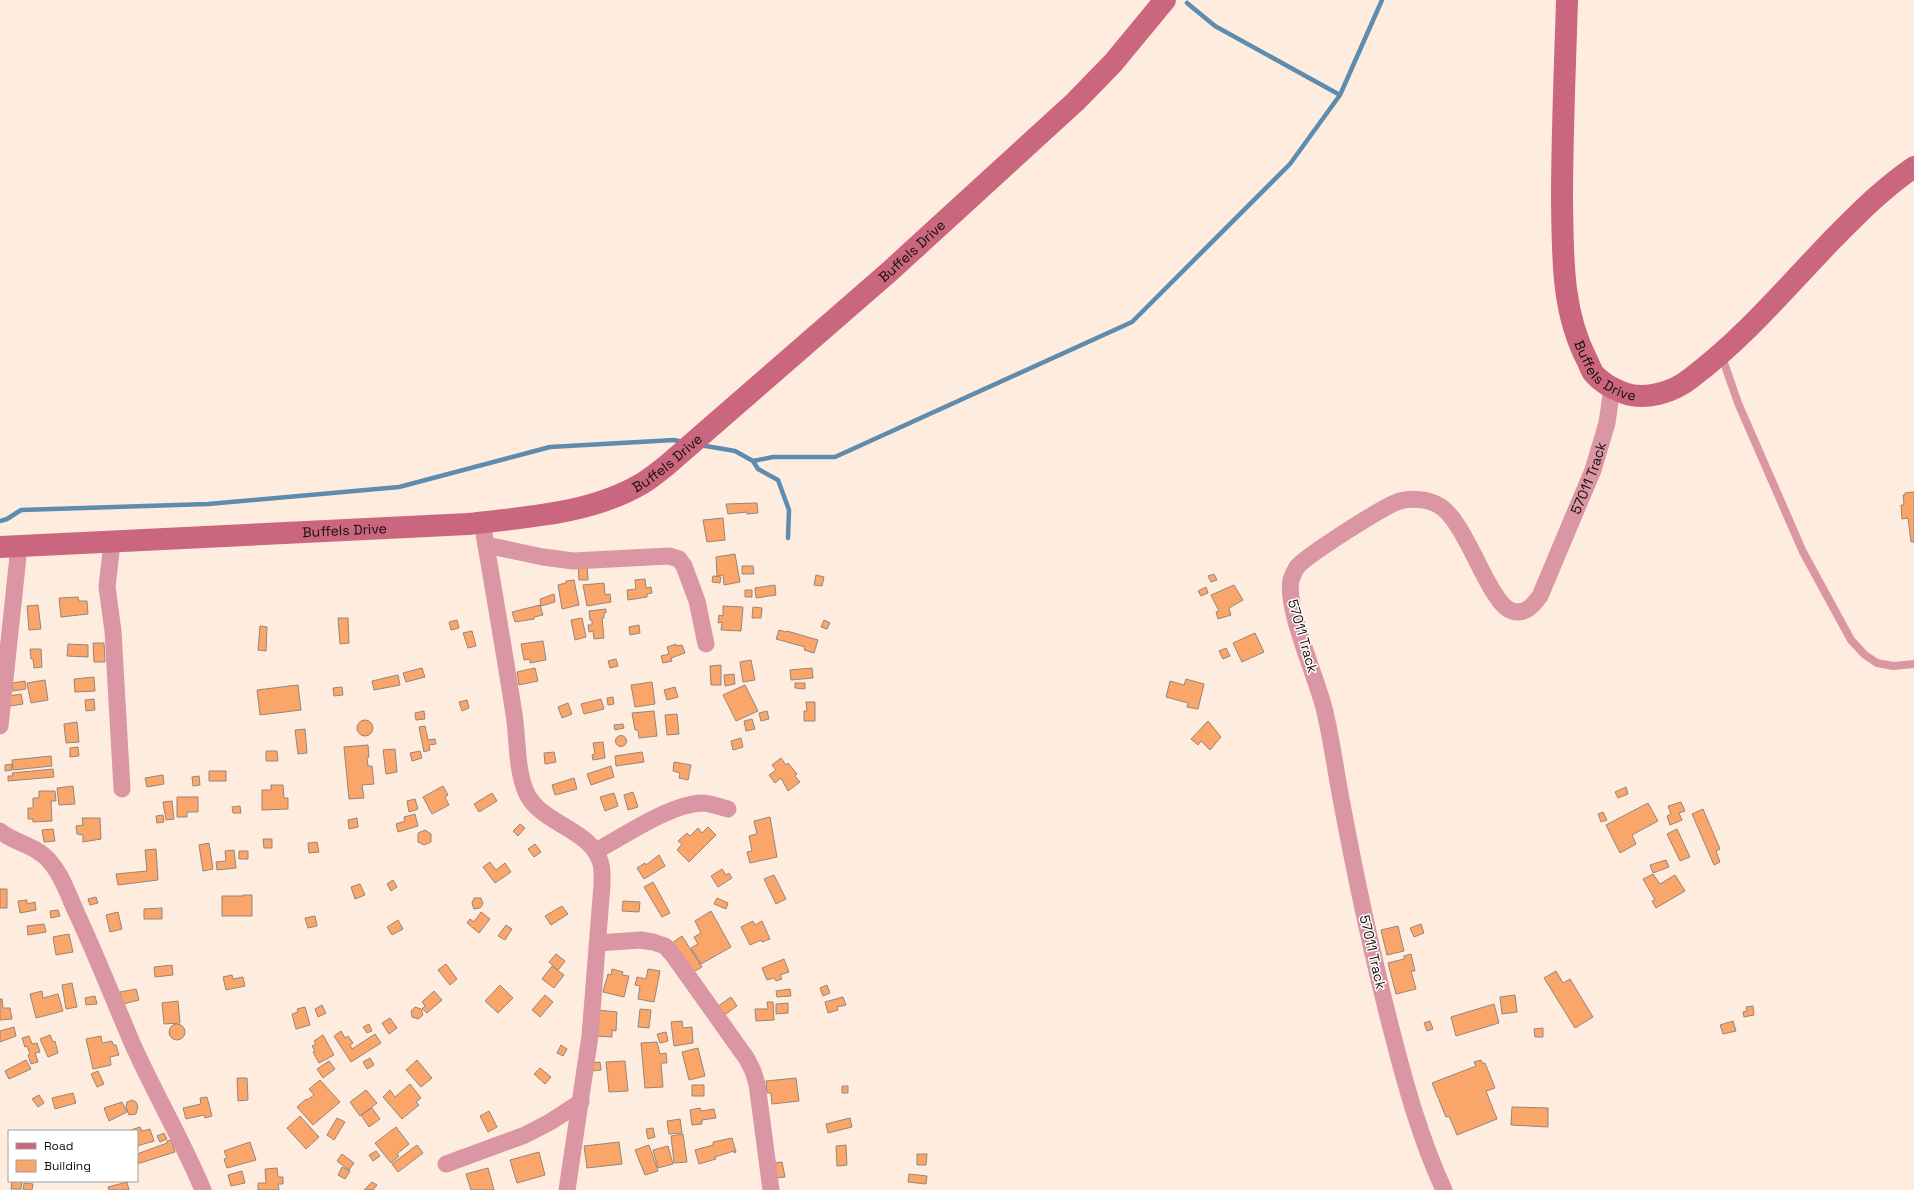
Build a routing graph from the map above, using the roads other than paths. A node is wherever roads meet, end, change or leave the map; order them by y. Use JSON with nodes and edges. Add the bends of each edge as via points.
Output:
{"nodes":[{"id":1,"x":1165,"y":0,"type":"edge"},
{"id":2,"x":1567,"y":0,"type":"edge"},
{"id":3,"x":1914,"y":167,"type":"edge"},
{"id":4,"x":1721,"y":354,"type":"junction"},
{"id":5,"x":1612,"y":388,"type":"junction"},
{"id":6,"x":482,"y":522,"type":"junction"},
{"id":7,"x":112,"y":542,"type":"junction"},
{"id":8,"x":486,"y":544,"type":"junction"},
{"id":9,"x":10,"y":547,"type":"edge"},
{"id":10,"x":706,"y":644,"type":"dead end"},
{"id":11,"x":1914,"y":664,"type":"edge"},
{"id":12,"x":0,"y":726,"type":"edge"},
{"id":13,"x":122,"y":789,"type":"dead end"},
{"id":14,"x":728,"y":809,"type":"dead end"},
{"id":15,"x":0,"y":831,"type":"edge"},
{"id":16,"x":596,"y":851,"type":"junction"},
{"id":17,"x":598,"y":943,"type":"junction"},
{"id":18,"x":580,"y":1102,"type":"junction"},
{"id":19,"x":446,"y":1164,"type":"dead end"},
{"id":20,"x":203,"y":1190,"type":"edge"},
{"id":21,"x":567,"y":1190,"type":"edge"},
{"id":22,"x":771,"y":1190,"type":"edge"},
{"id":23,"x":1444,"y":1190,"type":"edge"}],
"edges":[{"from":1,"to":6,"type":"street","name":"Buffels Drive","via":[[1113,63],[1075,102],[883,277],[666,466],[643,483],[587,506],[538,516]]},
{"from":2,"to":5,"type":"street","name":"Buffels Drive","via":[[1562,153],[1563,261],[1568,304],[1580,347],[1594,373]]},
{"from":3,"to":4,"type":"street","name":"Buffels Drive","via":[[1860,212]]},
{"from":4,"to":5,"type":"street","name":"Buffels Drive","via":[[1690,380],[1654,395],[1633,397]]},
{"from":4,"to":11,"type":"lane","via":[[1738,403],[1803,552],[1851,640],[1877,663],[1893,666]]},
{"from":5,"to":23,"type":"street","name":"57011 Track","via":[[1606,423],[1593,470],[1540,596],[1530,608],[1520,612],[1510,611],[1498,599],[1451,516],[1438,505],[1421,500],[1400,501],[1383,509],[1297,567],[1291,580],[1292,606],[1325,711],[1364,911],[1397,1053],[1419,1127]]},
{"from":6,"to":7,"type":"street","name":"Buffels Drive"},
{"from":6,"to":8,"type":"street"},
{"from":7,"to":9,"type":"street","name":"Buffels Drive"},
{"from":7,"to":13,"type":"street","via":[[106,587],[114,639]]},
{"from":8,"to":10,"type":"street","via":[[572,561],[669,556],[679,560],[684,566],[697,601]]},
{"from":8,"to":16,"type":"street","via":[[514,716],[520,770],[526,792],[537,807],[586,841]]},
{"from":9,"to":12,"type":"street"},
{"from":14,"to":16,"type":"street","via":[[702,803],[684,806]]},
{"from":15,"to":20,"type":"street","via":[[42,853],[60,878],[134,1046]]},
{"from":16,"to":17,"type":"street","via":[[601,862],[602,885]]},
{"from":17,"to":18,"type":"street","via":[[590,1036]]},
{"from":17,"to":22,"type":"street","via":[[641,940],[665,946],[733,1038],[750,1065],[757,1084]]},
{"from":18,"to":19,"type":"street","via":[[525,1135]]},
{"from":18,"to":21,"type":"street"}]}
